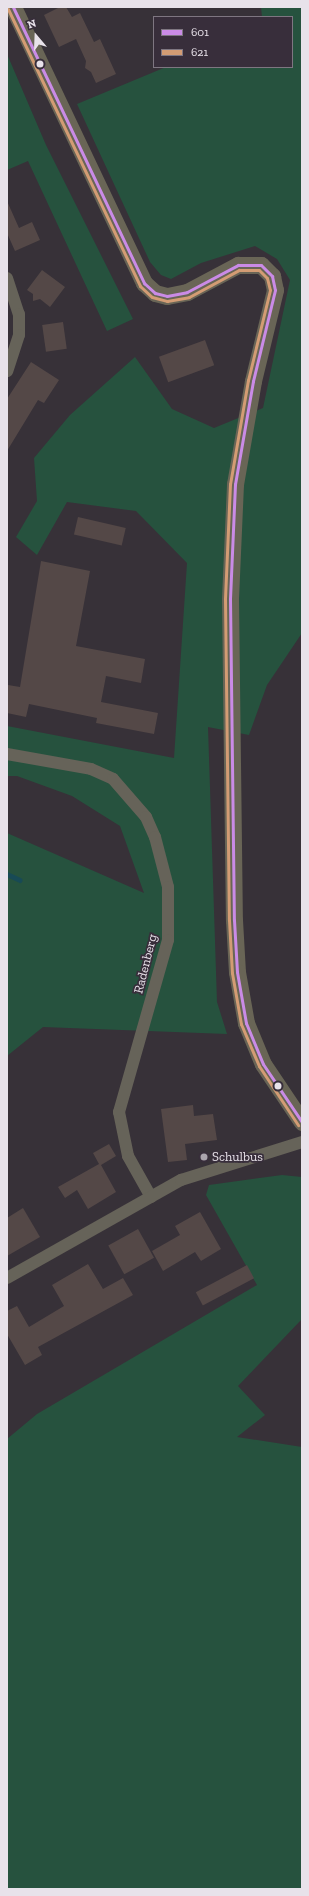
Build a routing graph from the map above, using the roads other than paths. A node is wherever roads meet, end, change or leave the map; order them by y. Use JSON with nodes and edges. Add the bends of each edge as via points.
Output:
{"nodes":[{"id":1,"x":13,"y":7,"type":"edge"},
{"id":2,"x":7,"y":278,"type":"edge"},
{"id":3,"x":7,"y":371,"type":"edge"},
{"id":4,"x":7,"y":754,"type":"edge"},
{"id":5,"x":302,"y":1122,"type":"edge"},
{"id":6,"x":302,"y":1142,"type":"edge"},
{"id":7,"x":151,"y":1197,"type":"junction"},
{"id":8,"x":7,"y":1278,"type":"edge"}],
"edges":[{"from":1,"to":5,"type":"main road","via":[[144,283],[155,293],[167,296],[187,292],[238,265],[260,265],[272,276],[275,290],[253,381],[235,484],[230,639],[234,920],[240,990],[246,1023],[263,1064]]},
{"from":2,"to":3,"type":"street","via":[[19,314],[19,335]]},
{"from":4,"to":7,"type":"street","name":"Radenberg","via":[[91,769],[113,780],[146,817],[155,837],[168,887],[168,940],[119,1112],[128,1156]]},
{"from":6,"to":7,"type":"street","via":[[206,1170]]},
{"from":7,"to":8,"type":"street"}]}
